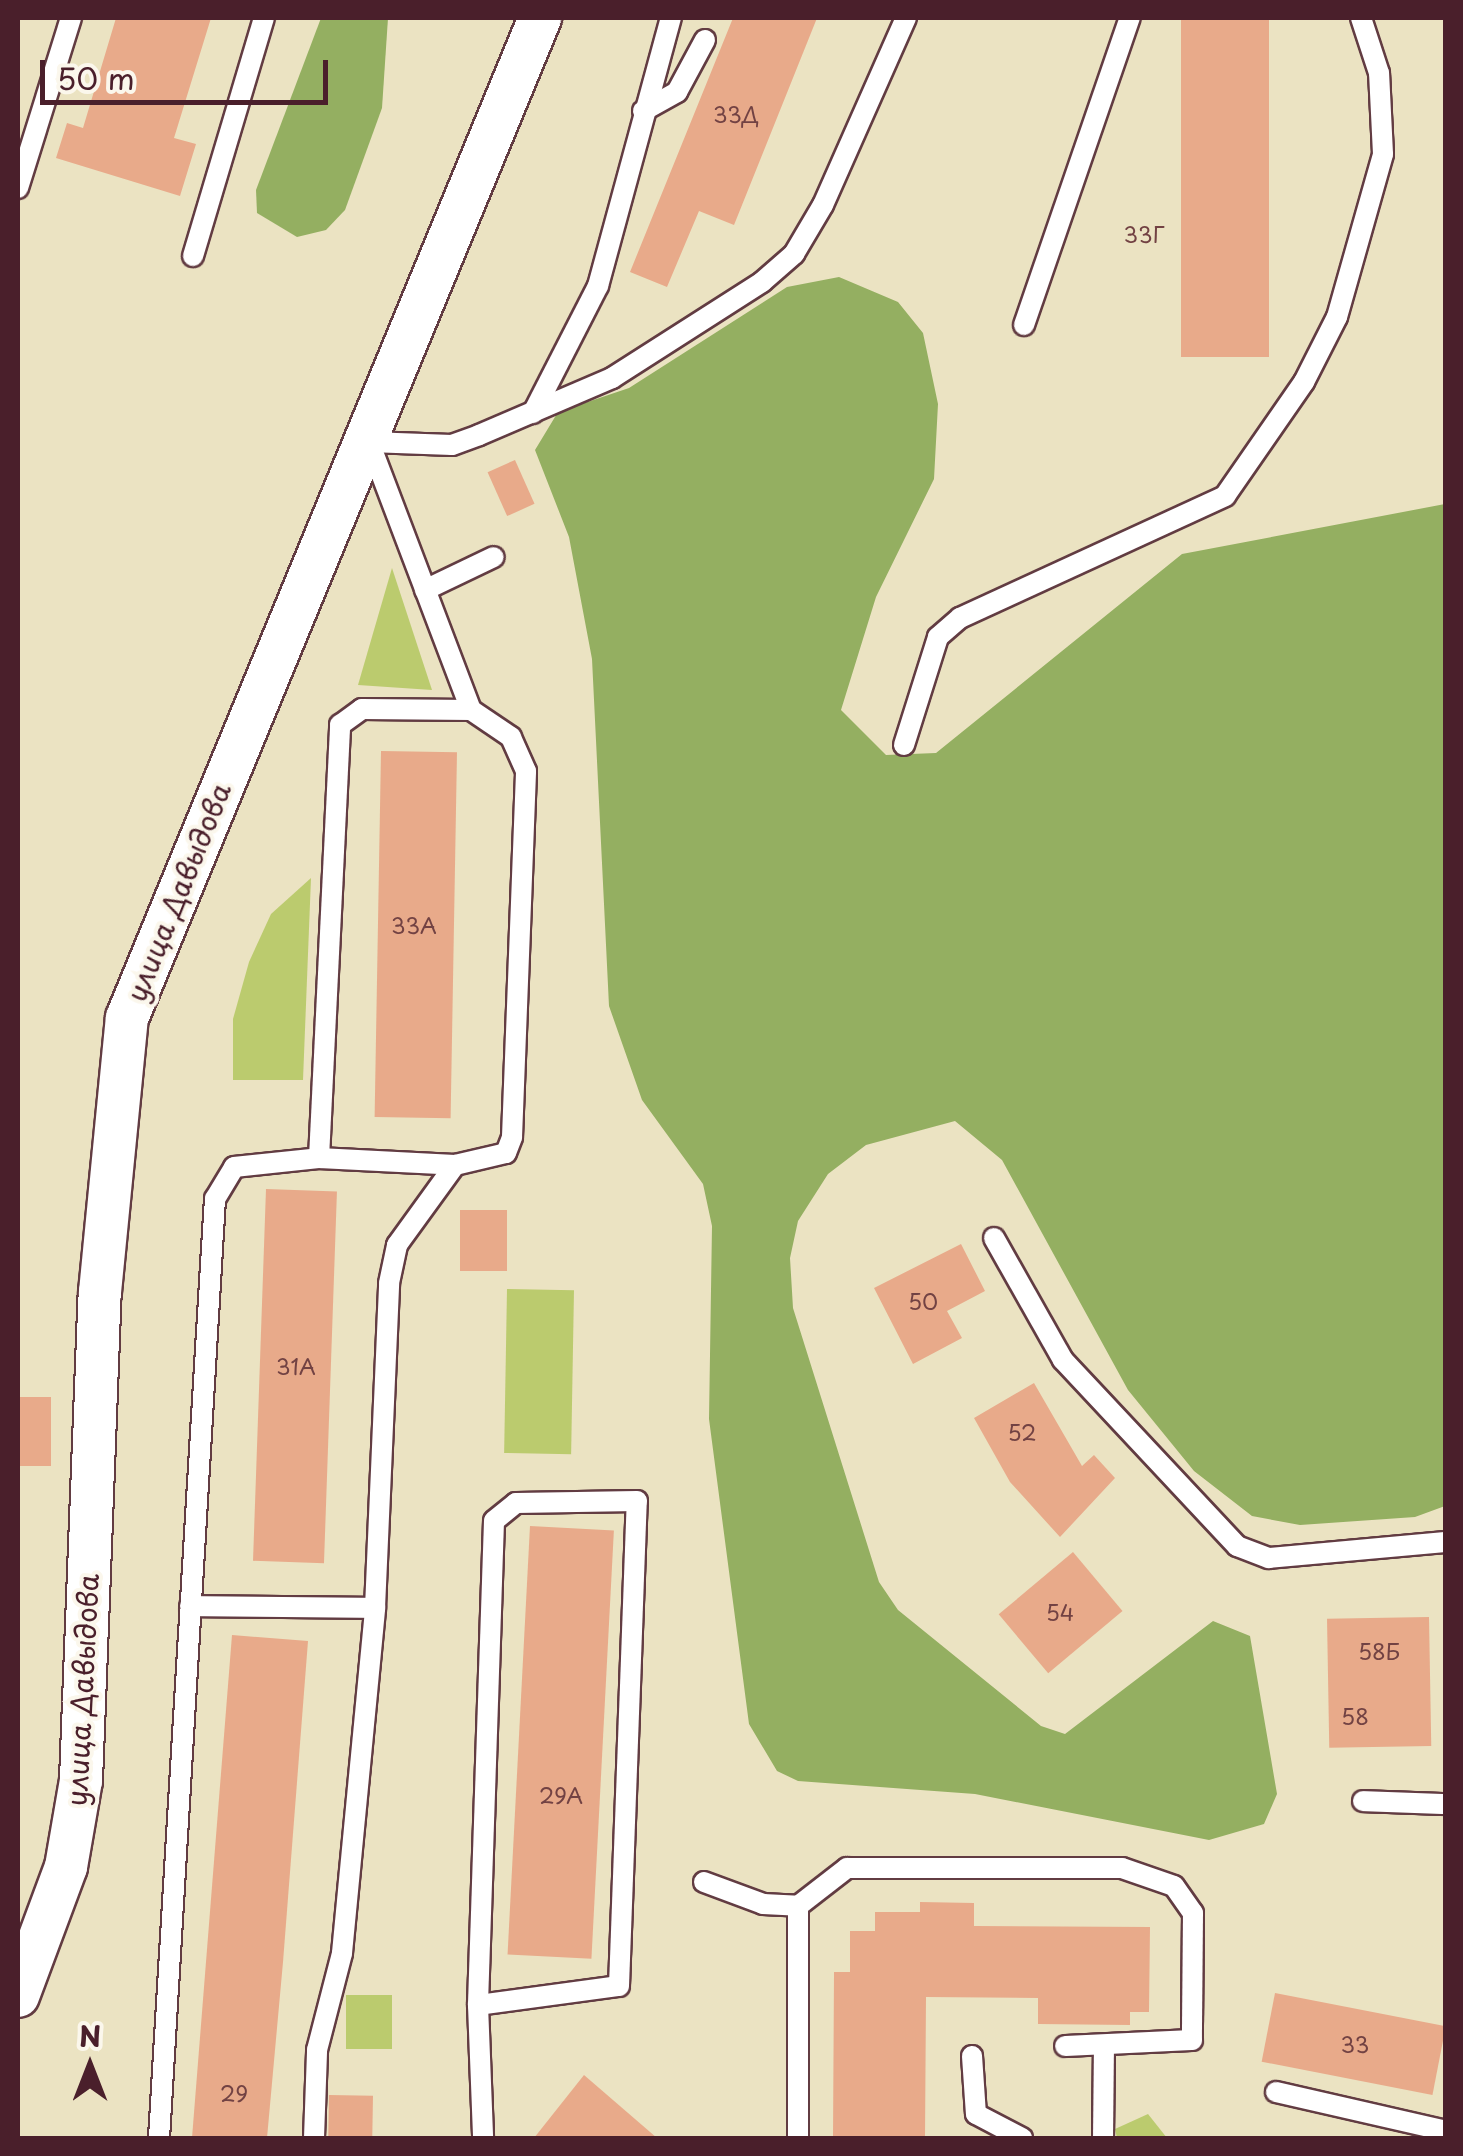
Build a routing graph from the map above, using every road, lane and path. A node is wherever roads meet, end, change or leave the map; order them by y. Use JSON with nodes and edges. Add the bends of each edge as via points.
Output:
{"nodes":[{"id":1,"x":72,"y":18,"type":"edge"},
{"id":2,"x":264,"y":18,"type":"edge"},
{"id":3,"x":540,"y":18,"type":"edge"},
{"id":4,"x":671,"y":18,"type":"edge"},
{"id":5,"x":906,"y":18,"type":"edge"},
{"id":6,"x":1130,"y":18,"type":"edge"},
{"id":7,"x":1361,"y":18,"type":"edge"},
{"id":8,"x":705,"y":40,"type":"dead end"},
{"id":9,"x":644,"y":111,"type":"junction"},
{"id":10,"x":18,"y":188,"type":"edge"},
{"id":11,"x":193,"y":256,"type":"dead end"},
{"id":12,"x":1024,"y":325,"type":"dead end"},
{"id":13,"x":533,"y":413,"type":"junction"},
{"id":14,"x":370,"y":442,"type":"junction"},
{"id":15,"x":494,"y":557,"type":"dead end"},
{"id":16,"x":426,"y":590,"type":"junction"},
{"id":17,"x":471,"y":710,"type":"junction"},
{"id":18,"x":904,"y":745,"type":"dead end"},
{"id":19,"x":319,"y":1158,"type":"junction"},
{"id":20,"x":455,"y":1164,"type":"junction"},
{"id":21,"x":994,"y":1238,"type":"dead end"},
{"id":22,"x":1446,"y":1542,"type":"edge"},
{"id":23,"x":190,"y":1606,"type":"junction"},
{"id":24,"x":374,"y":1608,"type":"junction"},
{"id":25,"x":1364,"y":1801,"type":"dead end"},
{"id":26,"x":1446,"y":1804,"type":"edge"},
{"id":27,"x":704,"y":1882,"type":"dead end"},
{"id":28,"x":798,"y":1906,"type":"junction"},
{"id":29,"x":18,"y":1996,"type":"edge"},
{"id":30,"x":478,"y":2006,"type":"junction"},
{"id":31,"x":1065,"y":2046,"type":"dead end"},
{"id":32,"x":1104,"y":2046,"type":"junction"},
{"id":33,"x":972,"y":2056,"type":"dead end"},
{"id":34,"x":1276,"y":2092,"type":"dead end"},
{"id":35,"x":1446,"y":2131,"type":"edge"},
{"id":36,"x":159,"y":2138,"type":"edge"},
{"id":37,"x":314,"y":2138,"type":"edge"},
{"id":38,"x":483,"y":2138,"type":"edge"},
{"id":39,"x":798,"y":2138,"type":"edge"},
{"id":40,"x":1022,"y":2138,"type":"edge"},
{"id":41,"x":1103,"y":2138,"type":"edge"}],
"edges":[{"from":1,"to":10,"type":"lane"},
{"from":2,"to":11,"type":"lane"},
{"from":3,"to":14,"type":"street","name":"улица Давыдова"},
{"from":4,"to":9,"type":"lane"},
{"from":5,"to":13,"type":"lane","via":[[848,155],[794,254],[692,330]]},
{"from":6,"to":12,"type":"lane"},
{"from":7,"to":18,"type":"lane","via":[[1379,73],[1383,154],[1337,318],[1304,382],[1225,496],[960,618],[938,637]]},
{"from":8,"to":9,"type":"lane","via":[[676,92]]},
{"from":9,"to":13,"type":"lane","via":[[598,286]]},
{"from":13,"to":14,"type":"lane","via":[[452,445]]},
{"from":14,"to":16,"type":"lane"},
{"from":14,"to":29,"type":"street","name":"улица Давыдова","via":[[127,1018],[100,1292],[81,1780],[66,1867]]},
{"from":15,"to":16,"type":"lane"},
{"from":16,"to":17,"type":"lane"},
{"from":17,"to":19,"type":"lane","via":[[362,709],[337,733]]},
{"from":17,"to":20,"type":"lane","via":[[511,736],[526,771],[512,1136],[506,1153]]},
{"from":19,"to":20,"type":"lane"},
{"from":19,"to":23,"type":"lane","via":[[268,1156],[220,1180]]},
{"from":20,"to":24,"type":"lane","via":[[398,1245],[389,1283]]},
{"from":21,"to":22,"type":"lane","via":[[1063,1360],[1237,1546],[1269,1558]]},
{"from":23,"to":24,"type":"lane"},
{"from":23,"to":36,"type":"lane"},
{"from":24,"to":37,"type":"lane","via":[[342,1953],[316,2050]]},
{"from":25,"to":26,"type":"lane"},
{"from":27,"to":28,"type":"lane"},
{"from":28,"to":32,"type":"lane","via":[[846,1868],[872,1863],[1122,1868],[1160,1876],[1192,1913],[1192,2040]]},
{"from":28,"to":39,"type":"lane"},
{"from":30,"to":30,"type":"lane","via":[[496,1515],[516,1503],[637,1502],[619,1986]]},
{"from":30,"to":38,"type":"lane"},
{"from":31,"to":32,"type":"lane"},
{"from":32,"to":41,"type":"lane"},
{"from":33,"to":40,"type":"lane","via":[[976,2114]]},
{"from":34,"to":35,"type":"lane"}]}
